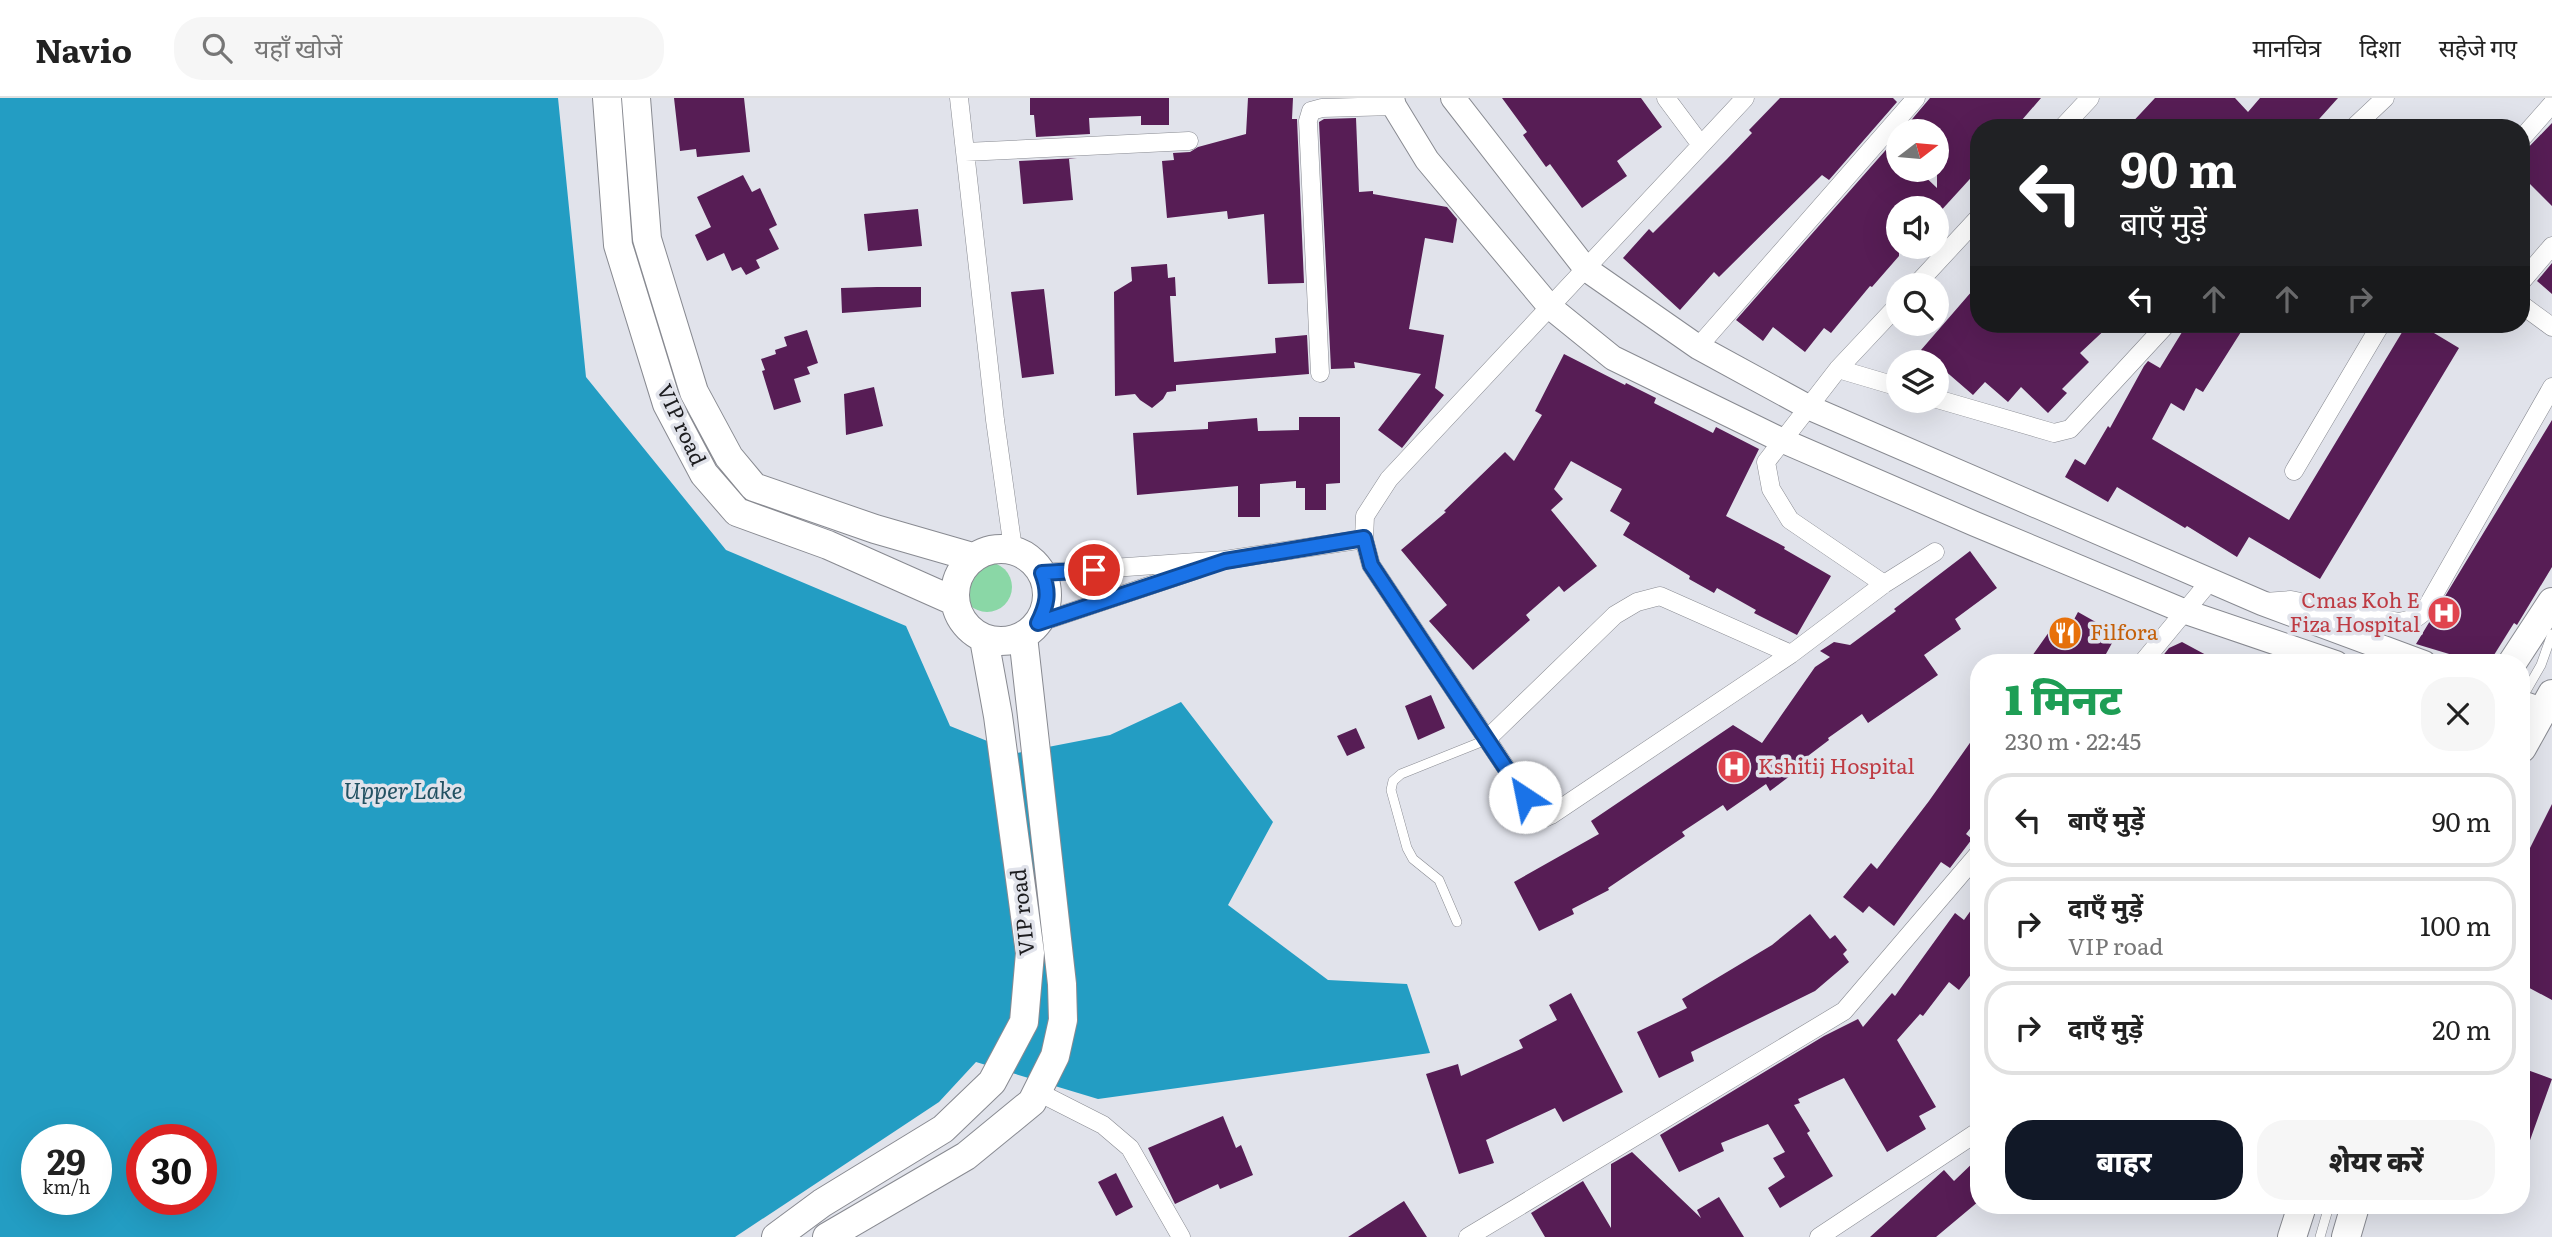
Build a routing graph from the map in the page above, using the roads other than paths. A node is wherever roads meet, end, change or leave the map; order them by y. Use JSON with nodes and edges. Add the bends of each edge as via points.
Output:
{"nodes":[{"id":1,"x":607,"y":98,"type":"edge"},
{"id":2,"x":636,"y":98,"type":"edge"},
{"id":3,"x":959,"y":98,"type":"edge"},
{"id":4,"x":1453,"y":98,"type":"edge"},
{"id":5,"x":1666,"y":98,"type":"edge"},
{"id":6,"x":1745,"y":98,"type":"edge"},
{"id":7,"x":1916,"y":98,"type":"edge"},
{"id":8,"x":2090,"y":98,"type":"edge"},
{"id":9,"x":2385,"y":98,"type":"edge"},
{"id":10,"x":1393,"y":102,"type":"edge"},
{"id":11,"x":2552,"y":104,"type":"edge"},
{"id":12,"x":2070,"y":119,"type":"edge"},
{"id":13,"x":2363,"y":119,"type":"edge"},
{"id":14,"x":2530,"y":129,"type":"edge"},
{"id":15,"x":1189,"y":141,"type":"dead end"},
{"id":16,"x":1701,"y":145,"type":"junction"},
{"id":17,"x":965,"y":152,"type":"junction"},
{"id":18,"x":1970,"y":227,"type":"edge"},
{"id":19,"x":2552,"y":246,"type":"edge"},
{"id":20,"x":1586,"y":269,"type":"junction"},
{"id":21,"x":2530,"y":272,"type":"edge"},
{"id":22,"x":1927,"y":273,"type":"edge"},
{"id":23,"x":1550,"y":307,"type":"junction"},
{"id":24,"x":2530,"y":311,"type":"edge"},
{"id":25,"x":1886,"y":318,"type":"edge"},
{"id":26,"x":2552,"y":327,"type":"edge"},
{"id":27,"x":2159,"y":333,"type":"edge"},
{"id":28,"x":2376,"y":333,"type":"edge"},
{"id":29,"x":1698,"y":347,"type":"junction"},
{"id":30,"x":1838,"y":369,"type":"junction"},
{"id":31,"x":1320,"y":373,"type":"dead end"},
{"id":32,"x":1886,"y":383,"type":"edge"},
{"id":33,"x":2552,"y":387,"type":"edge"},
{"id":34,"x":1949,"y":402,"type":"edge"},
{"id":35,"x":1808,"y":407,"type":"junction"},
{"id":36,"x":1781,"y":440,"type":"junction"},
{"id":37,"x":2294,"y":471,"type":"dead end"},
{"id":38,"x":1364,"y":538,"type":"junction"},
{"id":39,"x":1013,"y":549,"type":"junction"},
{"id":40,"x":1935,"y":552,"type":"dead end"},
{"id":41,"x":972,"y":557,"type":"junction"},
{"id":42,"x":1225,"y":561,"type":"junction"},
{"id":43,"x":1042,"y":573,"type":"junction"},
{"id":44,"x":2210,"y":581,"type":"junction"},
{"id":45,"x":1884,"y":584,"type":"junction"},
{"id":46,"x":954,"y":601,"type":"junction"},
{"id":47,"x":2262,"y":603,"type":"junction"},
{"id":48,"x":2552,"y":603,"type":"edge"},
{"id":49,"x":2186,"y":612,"type":"junction"},
{"id":50,"x":1031,"y":630,"type":"junction"},
{"id":51,"x":2552,"y":635,"type":"edge"},
{"id":52,"x":984,"y":639,"type":"junction"},
{"id":53,"x":1791,"y":654,"type":"junction"},
{"id":54,"x":2151,"y":654,"type":"edge"},
{"id":55,"x":2310,"y":654,"type":"edge"},
{"id":56,"x":2400,"y":654,"type":"edge"},
{"id":57,"x":2518,"y":654,"type":"edge"},
{"id":58,"x":2552,"y":654,"type":"edge"},
{"id":59,"x":2541,"y":665,"type":"junction"},
{"id":60,"x":2534,"y":701,"type":"edge"},
{"id":61,"x":1486,"y":740,"type":"junction"},
{"id":62,"x":1970,"y":864,"type":"edge"},
{"id":63,"x":1457,"y":922,"type":"dead end"},
{"id":64,"x":1040,"y":1088,"type":"junction"},
{"id":65,"x":1970,"y":1137,"type":"edge"},
{"id":66,"x":2299,"y":1214,"type":"edge"},
{"id":67,"x":2327,"y":1214,"type":"edge"},
{"id":68,"x":2353,"y":1214,"type":"edge"},
{"id":69,"x":776,"y":1237,"type":"edge"},
{"id":70,"x":827,"y":1237,"type":"edge"},
{"id":71,"x":1181,"y":1237,"type":"edge"},
{"id":72,"x":1468,"y":1237,"type":"edge"},
{"id":73,"x":1819,"y":1237,"type":"edge"},
{"id":74,"x":2292,"y":1237,"type":"edge"},
{"id":75,"x":2320,"y":1237,"type":"edge"},
{"id":76,"x":2346,"y":1237,"type":"edge"}],
"edges":[{"from":1,"to":46,"type":"main road","name":"VIP road","via":[[618,245],[667,404],[704,474],[737,512],[828,545]]},
{"from":2,"to":41,"type":"main road","name":"VIP road","via":[[647,239],[695,392],[729,457],[754,487]]},
{"from":3,"to":17,"type":"street"},
{"from":4,"to":20,"type":"street"},
{"from":5,"to":16,"type":"street"},
{"from":6,"to":16,"type":"street"},
{"from":7,"to":29,"type":"street"},
{"from":8,"to":12,"type":"street"},
{"from":9,"to":13,"type":"street"},
{"from":10,"to":23,"type":"street","via":[[1427,160]]},
{"from":10,"to":31,"type":"street","via":[[1322,108],[1311,111],[1308,121]]},
{"from":11,"to":14,"type":"street"},
{"from":15,"to":17,"type":"street"},
{"from":16,"to":20,"type":"street"},
{"from":17,"to":39,"type":"street"},
{"from":18,"to":22,"type":"street"},
{"from":19,"to":21,"type":"street"},
{"from":20,"to":23,"type":"street"},
{"from":20,"to":29,"type":"street"},
{"from":23,"to":36,"type":"street","via":[[1613,358]]},
{"from":23,"to":38,"type":"street","via":[[1389,479],[1365,516]]},
{"from":24,"to":26,"type":"street"},
{"from":25,"to":30,"type":"street"},
{"from":27,"to":34,"type":"street","via":[[2063,432]]},
{"from":28,"to":37,"type":"street"},
{"from":29,"to":35,"type":"street"},
{"from":30,"to":32,"type":"street"},
{"from":30,"to":35,"type":"street"},
{"from":33,"to":47,"type":"street","via":[[2424,612],[2416,618],[2399,622],[2291,600]]},
{"from":35,"to":36,"type":"street"},
{"from":35,"to":44,"type":"street"},
{"from":36,"to":45,"type":"street","via":[[1766,462],[1771,489],[1790,520]]},
{"from":36,"to":49,"type":"street"},
{"from":38,"to":42,"type":"street"},
{"from":38,"to":61,"type":"street","via":[[1371,565]]},
{"from":39,"to":41,"type":"main road","via":[[992,548]]},
{"from":39,"to":43,"type":"main road","via":[[1035,562]]},
{"from":40,"to":45,"type":"street"},
{"from":41,"to":46,"type":"main road","via":[[957,576]]},
{"from":42,"to":43,"type":"street"},
{"from":42,"to":50,"type":"street"},
{"from":43,"to":50,"type":"main road","name":"VIP road","via":[[1047,606]]},
{"from":44,"to":47,"type":"street"},
{"from":44,"to":49,"type":"street"},
{"from":45,"to":53,"type":"street"},
{"from":46,"to":52,"type":"main road","via":[[970,630]]},
{"from":47,"to":56,"type":"street"},
{"from":48,"to":57,"type":"main road"},
{"from":49,"to":54,"type":"street"},
{"from":49,"to":55,"type":"street"},
{"from":50,"to":52,"type":"main road","via":[[1004,642]]},
{"from":50,"to":64,"type":"main road","name":"VIP road","via":[[1031,712],[1063,996],[1055,1056]]},
{"from":51,"to":59,"type":"lane"},
{"from":52,"to":69,"type":"main road","name":"VIP road","via":[[1030,953],[1024,1021],[992,1082],[943,1129],[822,1203]]},
{"from":53,"to":61,"type":"street","via":[[1660,596],[1637,602],[1615,615]]},
{"from":53,"to":61,"type":"street","via":[[1544,818],[1538,816]]},
{"from":58,"to":59,"type":"lane"},
{"from":59,"to":60,"type":"lane"},
{"from":61,"to":63,"type":"lane","via":[[1401,774],[1391,790],[1407,848],[1413,859],[1439,880]]},
{"from":62,"to":72,"type":"street","via":[[1844,1011]]},
{"from":64,"to":70,"type":"main road","name":"VIP road","via":[[1032,1102],[966,1156]]},
{"from":64,"to":71,"type":"street","via":[[1103,1125],[1130,1148]]},
{"from":65,"to":73,"type":"street"},
{"from":66,"to":74,"type":"main road"},
{"from":67,"to":75,"type":"lane"},
{"from":68,"to":76,"type":"main road"}]}
